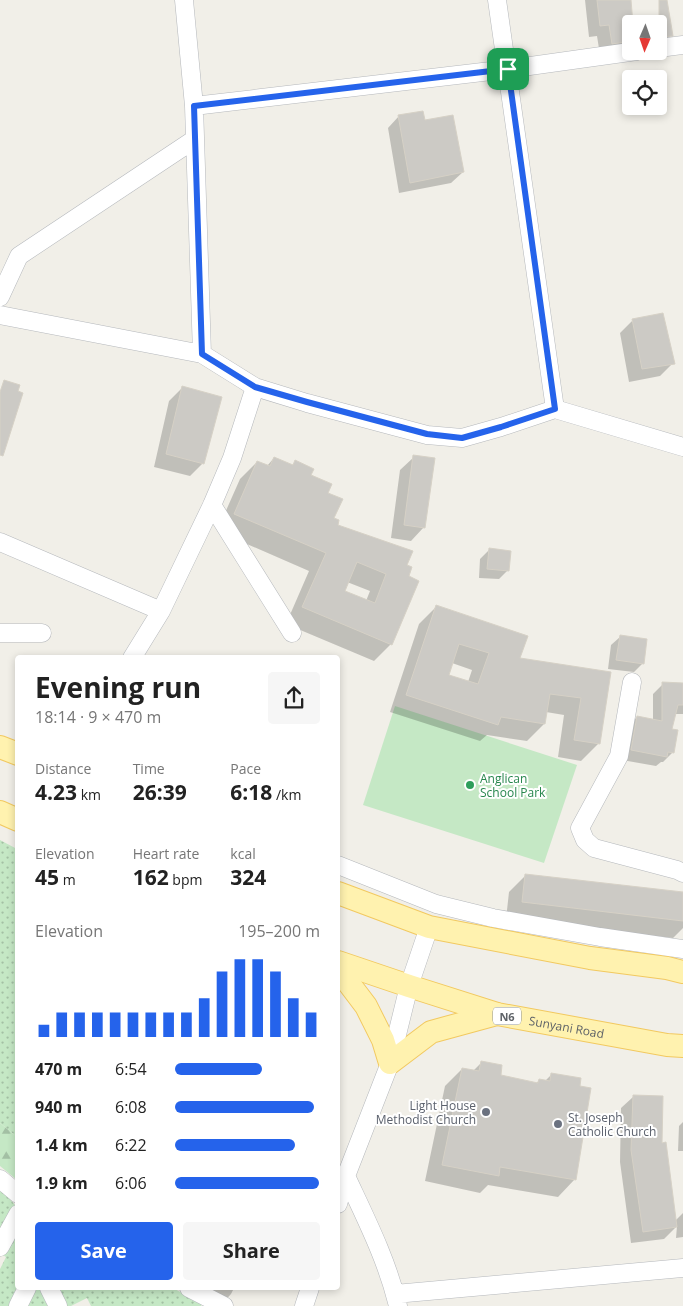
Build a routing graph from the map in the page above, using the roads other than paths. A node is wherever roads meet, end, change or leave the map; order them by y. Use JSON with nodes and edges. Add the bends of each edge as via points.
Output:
{"nodes":[{"id":1,"x":184,"y":0,"type":"edge"},
{"id":2,"x":497,"y":0,"type":"edge"},
{"id":3,"x":683,"y":45,"type":"edge"},
{"id":4,"x":668,"y":47,"type":"edge"},
{"id":5,"x":622,"y":53,"type":"edge"},
{"id":6,"x":508,"y":69,"type":"junction"},
{"id":7,"x":194,"y":106,"type":"junction"},
{"id":8,"x":195,"y":140,"type":"junction"},
{"id":9,"x":0,"y":297,"type":"edge"},
{"id":10,"x":0,"y":315,"type":"edge"},
{"id":11,"x":202,"y":354,"type":"junction"},
{"id":12,"x":255,"y":387,"type":"junction"},
{"id":13,"x":555,"y":409,"type":"junction"},
{"id":14,"x":683,"y":447,"type":"edge"},
{"id":15,"x":212,"y":505,"type":"junction"},
{"id":16,"x":0,"y":542,"type":"edge"},
{"id":17,"x":161,"y":611,"type":"junction"},
{"id":18,"x":0,"y":633,"type":"edge"},
{"id":19,"x":42,"y":633,"type":"dead end"},
{"id":20,"x":292,"y":633,"type":"dead end"},
{"id":21,"x":134,"y":655,"type":"edge"},
{"id":22,"x":632,"y":682,"type":"dead end"},
{"id":23,"x":0,"y":747,"type":"edge"},
{"id":24,"x":15,"y":753,"type":"edge"},
{"id":25,"x":0,"y":812,"type":"edge"},
{"id":26,"x":15,"y":819,"type":"edge"},
{"id":27,"x":340,"y":866,"type":"edge"},
{"id":28,"x":683,"y":873,"type":"edge"},
{"id":29,"x":340,"y":894,"type":"edge"},
{"id":30,"x":429,"y":927,"type":"junction"},
{"id":31,"x":683,"y":949,"type":"edge"},
{"id":32,"x":340,"y":963,"type":"edge"},
{"id":33,"x":340,"y":971,"type":"edge"},
{"id":34,"x":683,"y":972,"type":"edge"},
{"id":35,"x":409,"y":986,"type":"junction"},
{"id":36,"x":497,"y":1014,"type":"junction"},
{"id":37,"x":683,"y":1046,"type":"edge"},
{"id":38,"x":390,"y":1063,"type":"junction"},
{"id":39,"x":346,"y":1176,"type":"junction"},
{"id":40,"x":0,"y":1179,"type":"edge"},
{"id":41,"x":15,"y":1192,"type":"edge"},
{"id":42,"x":340,"y":1197,"type":"edge"},
{"id":43,"x":15,"y":1220,"type":"edge"},
{"id":44,"x":0,"y":1247,"type":"edge"},
{"id":45,"x":683,"y":1268,"type":"edge"},
{"id":46,"x":26,"y":1290,"type":"edge"},
{"id":47,"x":50,"y":1290,"type":"edge"},
{"id":48,"x":193,"y":1290,"type":"edge"},
{"id":49,"x":309,"y":1290,"type":"edge"},
{"id":50,"x":396,"y":1300,"type":"edge"},
{"id":51,"x":18,"y":1306,"type":"edge"},
{"id":52,"x":58,"y":1306,"type":"edge"},
{"id":53,"x":224,"y":1306,"type":"edge"},
{"id":54,"x":304,"y":1306,"type":"edge"}],
"edges":[{"from":1,"to":7,"type":"street"},
{"from":2,"to":6,"type":"street"},
{"from":3,"to":4,"type":"street"},
{"from":5,"to":6,"type":"street"},
{"from":6,"to":7,"type":"street"},
{"from":6,"to":13,"type":"street"},
{"from":7,"to":8,"type":"street"},
{"from":8,"to":9,"type":"street","via":[[19,256]]},
{"from":8,"to":11,"type":"street"},
{"from":10,"to":11,"type":"street"},
{"from":11,"to":12,"type":"street"},
{"from":12,"to":13,"type":"street","via":[[427,434],[462,438]]},
{"from":12,"to":15,"type":"street","via":[[232,458]]},
{"from":13,"to":14,"type":"street"},
{"from":15,"to":17,"type":"street"},
{"from":15,"to":20,"type":"street"},
{"from":16,"to":17,"type":"street"},
{"from":17,"to":21,"type":"street"},
{"from":18,"to":19,"type":"street"},
{"from":22,"to":28,"type":"street","via":[[619,756],[580,828],[585,840],[594,848]]},
{"from":23,"to":24,"type":"main road"},
{"from":25,"to":26,"type":"main road"},
{"from":27,"to":31,"type":"street","via":[[436,904],[493,918]]},
{"from":29,"to":30,"type":"main road"},
{"from":30,"to":34,"type":"main road"},
{"from":30,"to":35,"type":"street"},
{"from":32,"to":35,"type":"main road","name":"Sunyani Road","number":"N6"},
{"from":33,"to":38,"type":"main road","via":[[366,1006]]},
{"from":35,"to":36,"type":"main road","name":"Sunyani Road","number":"N6"},
{"from":35,"to":38,"type":"street"},
{"from":36,"to":37,"type":"main road","name":"Sunyani Road","number":"N6"},
{"from":36,"to":38,"type":"main road","via":[[431,1032]]},
{"from":38,"to":39,"type":"street"},
{"from":39,"to":42,"type":"street"},
{"from":39,"to":50,"type":"street","via":[[374,1234]]},
{"from":40,"to":41,"type":"street"},
{"from":43,"to":44,"type":"street"},
{"from":45,"to":50,"type":"street"},
{"from":46,"to":51,"type":"street"},
{"from":47,"to":52,"type":"street"},
{"from":48,"to":53,"type":"street"},
{"from":49,"to":54,"type":"street"}]}
